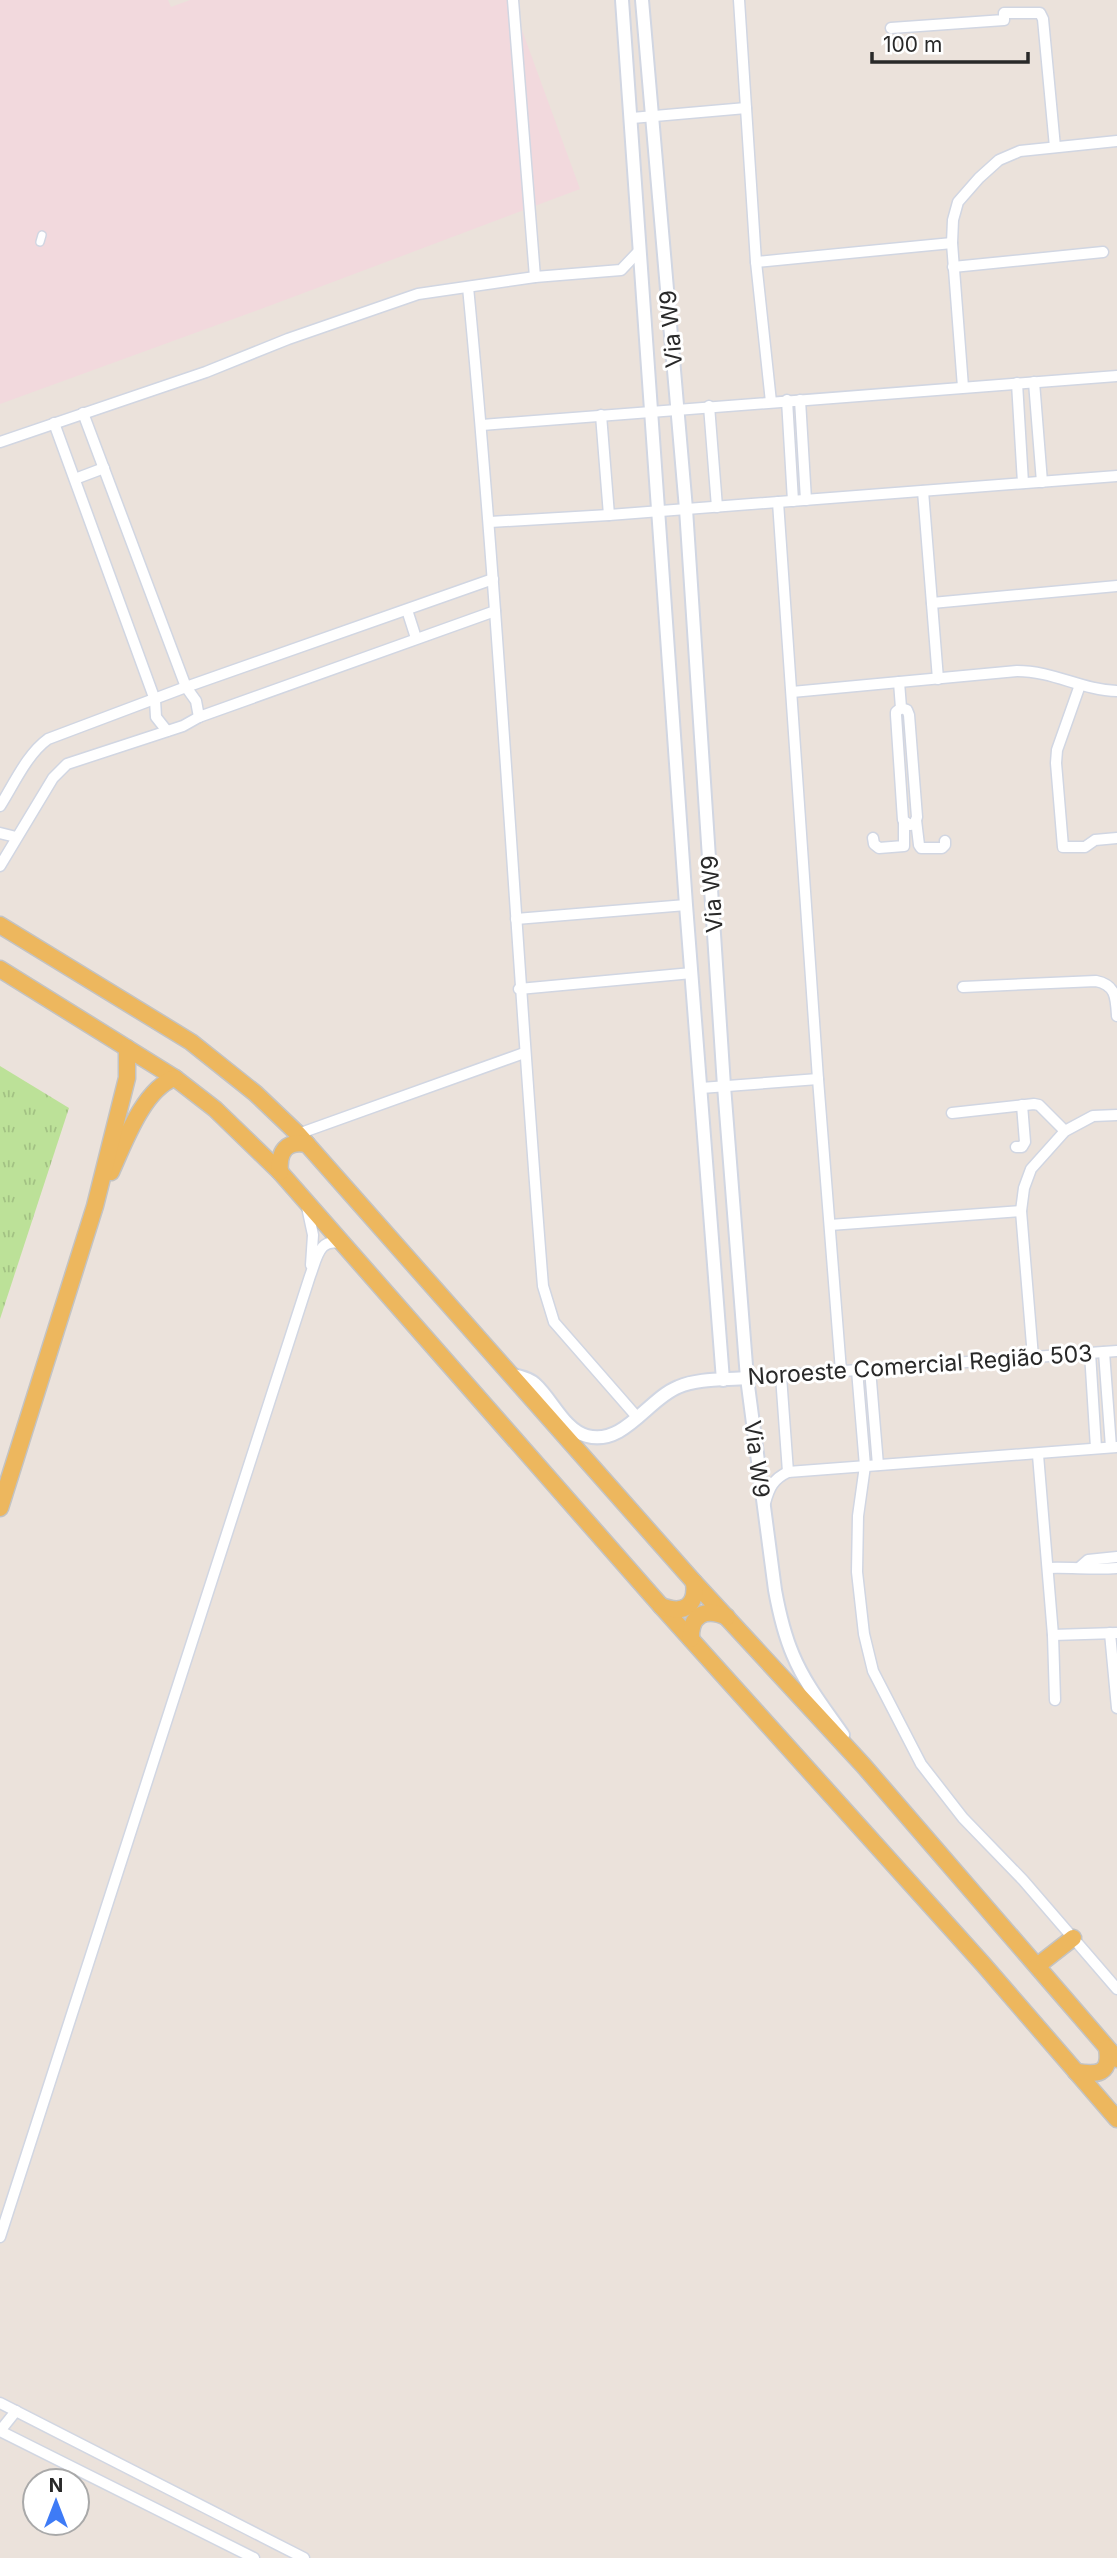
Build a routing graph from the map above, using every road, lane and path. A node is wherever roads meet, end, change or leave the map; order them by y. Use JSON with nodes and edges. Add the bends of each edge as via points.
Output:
{"nodes":[{"id":1,"x":513,"y":0,"type":"edge"},
{"id":2,"x":622,"y":0,"type":"edge"},
{"id":3,"x":642,"y":0,"type":"edge"},
{"id":4,"x":739,"y":0,"type":"edge"},
{"id":5,"x":891,"y":28,"type":"dead end"},
{"id":6,"x":746,"y":108,"type":"junction"},
{"id":7,"x":651,"y":116,"type":"junction"},
{"id":8,"x":632,"y":118,"type":"junction"},
{"id":9,"x":1117,"y":141,"type":"edge"},
{"id":10,"x":1055,"y":147,"type":"junction"},
{"id":11,"x":951,"y":243,"type":"junction"},
{"id":12,"x":640,"y":250,"type":"junction"},
{"id":13,"x":1103,"y":252,"type":"dead end"},
{"id":14,"x":756,"y":262,"type":"junction"},
{"id":15,"x":953,"y":267,"type":"junction"},
{"id":16,"x":621,"y":270,"type":"junction"},
{"id":17,"x":535,"y":277,"type":"junction"},
{"id":18,"x":468,"y":287,"type":"junction"},
{"id":19,"x":643,"y":287,"type":"junction"},
{"id":20,"x":1117,"y":376,"type":"edge"},
{"id":21,"x":1034,"y":382,"type":"junction"},
{"id":22,"x":1017,"y":383,"type":"junction"},
{"id":23,"x":963,"y":387,"type":"junction"},
{"id":24,"x":800,"y":400,"type":"junction"},
{"id":25,"x":787,"y":401,"type":"junction"},
{"id":26,"x":771,"y":402,"type":"junction"},
{"id":27,"x":709,"y":406,"type":"junction"},
{"id":28,"x":678,"y":409,"type":"junction"},
{"id":29,"x":651,"y":411,"type":"junction"},
{"id":30,"x":83,"y":413,"type":"junction"},
{"id":31,"x":601,"y":415,"type":"junction"},
{"id":32,"x":54,"y":423,"type":"junction"},
{"id":33,"x":482,"y":425,"type":"junction"},
{"id":34,"x":0,"y":442,"type":"edge"},
{"id":35,"x":104,"y":468,"type":"junction"},
{"id":36,"x":1117,"y":476,"type":"edge"},
{"id":37,"x":75,"y":479,"type":"junction"},
{"id":38,"x":1042,"y":482,"type":"junction"},
{"id":39,"x":1023,"y":484,"type":"junction"},
{"id":40,"x":923,"y":491,"type":"junction"},
{"id":41,"x":806,"y":500,"type":"junction"},
{"id":42,"x":793,"y":501,"type":"junction"},
{"id":43,"x":779,"y":502,"type":"junction"},
{"id":44,"x":717,"y":507,"type":"junction"},
{"id":45,"x":687,"y":509,"type":"junction"},
{"id":46,"x":659,"y":511,"type":"junction"},
{"id":47,"x":609,"y":515,"type":"junction"},
{"id":48,"x":490,"y":522,"type":"junction"},
{"id":49,"x":493,"y":579,"type":"junction"},
{"id":50,"x":1117,"y":586,"type":"edge"},
{"id":51,"x":932,"y":603,"type":"junction"},
{"id":52,"x":407,"y":610,"type":"junction"},
{"id":53,"x":495,"y":611,"type":"junction"},
{"id":54,"x":416,"y":638,"type":"junction"},
{"id":55,"x":938,"y":679,"type":"junction"},
{"id":56,"x":899,"y":682,"type":"junction"},
{"id":57,"x":1080,"y":685,"type":"junction"},
{"id":58,"x":186,"y":687,"type":"junction"},
{"id":59,"x":1117,"y":691,"type":"edge"},
{"id":60,"x":792,"y":692,"type":"junction"},
{"id":61,"x":155,"y":700,"type":"junction"},
{"id":62,"x":901,"y":708,"type":"junction"},
{"id":63,"x":200,"y":717,"type":"junction"},
{"id":64,"x":167,"y":731,"type":"junction"},
{"id":65,"x":0,"y":806,"type":"edge"},
{"id":66,"x":916,"y":820,"type":"junction"},
{"id":67,"x":904,"y":822,"type":"junction"},
{"id":68,"x":0,"y":832,"type":"edge"},
{"id":69,"x":16,"y":838,"type":"junction"},
{"id":70,"x":873,"y":838,"type":"dead end"},
{"id":71,"x":1117,"y":838,"type":"edge"},
{"id":72,"x":945,"y":841,"type":"dead end"},
{"id":73,"x":0,"y":866,"type":"edge"},
{"id":74,"x":687,"y":905,"type":"junction"},
{"id":75,"x":516,"y":919,"type":"junction"},
{"id":76,"x":0,"y":925,"type":"edge"},
{"id":77,"x":0,"y":969,"type":"edge"},
{"id":78,"x":692,"y":973,"type":"junction"},
{"id":79,"x":963,"y":987,"type":"dead end"},
{"id":80,"x":519,"y":989,"type":"junction"},
{"id":81,"x":719,"y":1000,"type":"junction"},
{"id":82,"x":694,"y":1003,"type":"junction"},
{"id":83,"x":1117,"y":1016,"type":"edge"},
{"id":84,"x":127,"y":1048,"type":"junction"},
{"id":85,"x":524,"y":1053,"type":"junction"},
{"id":86,"x":175,"y":1078,"type":"junction"},
{"id":87,"x":818,"y":1079,"type":"junction"},
{"id":88,"x":724,"y":1086,"type":"junction"},
{"id":89,"x":701,"y":1088,"type":"junction"},
{"id":90,"x":1022,"y":1105,"type":"junction"},
{"id":91,"x":951,"y":1113,"type":"dead end"},
{"id":92,"x":1117,"y":1115,"type":"edge"},
{"id":93,"x":1065,"y":1131,"type":"junction"},
{"id":94,"x":303,"y":1139,"type":"junction"},
{"id":95,"x":705,"y":1140,"type":"junction"},
{"id":96,"x":729,"y":1142,"type":"junction"},
{"id":97,"x":1016,"y":1147,"type":"dead end"},
{"id":98,"x":280,"y":1172,"type":"junction"},
{"id":99,"x":304,"y":1200,"type":"junction"},
{"id":100,"x":95,"y":1206,"type":"junction"},
{"id":101,"x":1021,"y":1211,"type":"junction"},
{"id":102,"x":830,"y":1225,"type":"junction"},
{"id":103,"x":343,"y":1244,"type":"junction"},
{"id":104,"x":310,"y":1276,"type":"junction"},
{"id":105,"x":1117,"y":1351,"type":"edge"},
{"id":106,"x":1104,"y":1352,"type":"junction"},
{"id":107,"x":1090,"y":1353,"type":"junction"},
{"id":108,"x":1033,"y":1357,"type":"junction"},
{"id":109,"x":870,"y":1369,"type":"junction"},
{"id":110,"x":857,"y":1370,"type":"junction"},
{"id":111,"x":841,"y":1371,"type":"junction"},
{"id":112,"x":510,"y":1373,"type":"junction"},
{"id":113,"x":781,"y":1376,"type":"junction"},
{"id":114,"x":747,"y":1378,"type":"junction"},
{"id":115,"x":723,"y":1380,"type":"junction"},
{"id":116,"x":637,"y":1417,"type":"junction"},
{"id":117,"x":1114,"y":1447,"type":"edge"},
{"id":118,"x":1096,"y":1448,"type":"junction"},
{"id":119,"x":1038,"y":1455,"type":"junction"},
{"id":120,"x":878,"y":1465,"type":"junction"},
{"id":121,"x":864,"y":1466,"type":"junction"},
{"id":122,"x":788,"y":1472,"type":"junction"},
{"id":123,"x":764,"y":1507,"type":"junction"},
{"id":124,"x":0,"y":1508,"type":"edge"},
{"id":125,"x":1117,"y":1557,"type":"edge"},
{"id":126,"x":1080,"y":1567,"type":"junction"},
{"id":127,"x":1048,"y":1568,"type":"junction"},
{"id":128,"x":1117,"y":1568,"type":"edge"},
{"id":129,"x":694,"y":1581,"type":"junction"},
{"id":130,"x":662,"y":1606,"type":"junction"},
{"id":131,"x":727,"y":1617,"type":"junction"},
{"id":132,"x":1114,"y":1633,"type":"edge"},
{"id":133,"x":1053,"y":1635,"type":"junction"},
{"id":134,"x":691,"y":1639,"type":"junction"},
{"id":135,"x":1055,"y":1700,"type":"dead end"},
{"id":136,"x":1117,"y":1708,"type":"edge"},
{"id":137,"x":863,"y":1765,"type":"junction"},
{"id":138,"x":1073,"y":1938,"type":"junction"},
{"id":139,"x":1037,"y":1966,"type":"junction"},
{"id":140,"x":1117,"y":1989,"type":"edge"},
{"id":141,"x":1112,"y":2054,"type":"edge"},
{"id":142,"x":1076,"y":2072,"type":"junction"},
{"id":143,"x":1117,"y":2119,"type":"edge"},
{"id":144,"x":0,"y":2237,"type":"edge"},
{"id":145,"x":0,"y":2403,"type":"edge"},
{"id":146,"x":16,"y":2411,"type":"junction"},
{"id":147,"x":0,"y":2431,"type":"edge"},
{"id":148,"x":254,"y":2558,"type":"edge"},
{"id":149,"x":304,"y":2558,"type":"edge"}],
"edges":[{"from":1,"to":17,"type":"street"},
{"from":2,"to":8,"type":"street","name":"Via W9"},
{"from":3,"to":7,"type":"street","name":"Via W9"},
{"from":4,"to":6,"type":"street"},
{"from":5,"to":10,"type":"street","via":[[1004,20],[1004,13],[1040,13]]},
{"from":6,"to":7,"type":"street"},
{"from":6,"to":14,"type":"street"},
{"from":7,"to":8,"type":"street"},
{"from":7,"to":28,"type":"street","name":"Via W9"},
{"from":8,"to":12,"type":"street","name":"Via W9"},
{"from":9,"to":10,"type":"street"},
{"from":10,"to":11,"type":"street","via":[[1020,150],[999,160],[979,178],[958,202]]},
{"from":11,"to":14,"type":"street"},
{"from":11,"to":15,"type":"street"},
{"from":12,"to":16,"type":"street"},
{"from":12,"to":19,"type":"street","name":"Via W9"},
{"from":13,"to":15,"type":"street"},
{"from":14,"to":26,"type":"street"},
{"from":15,"to":23,"type":"street"},
{"from":16,"to":17,"type":"street"},
{"from":16,"to":19,"type":"street"},
{"from":17,"to":18,"type":"street"},
{"from":18,"to":30,"type":"street","via":[[418,294]]},
{"from":18,"to":33,"type":"street"},
{"from":19,"to":29,"type":"street","name":"Via W9"},
{"from":20,"to":21,"type":"street"},
{"from":21,"to":22,"type":"street"},
{"from":21,"to":38,"type":"street"},
{"from":22,"to":23,"type":"street"},
{"from":22,"to":39,"type":"street"},
{"from":23,"to":24,"type":"street"},
{"from":24,"to":25,"type":"street"},
{"from":24,"to":41,"type":"street"},
{"from":25,"to":26,"type":"street"},
{"from":25,"to":42,"type":"street"},
{"from":26,"to":27,"type":"street"},
{"from":27,"to":28,"type":"street"},
{"from":27,"to":44,"type":"street"},
{"from":28,"to":29,"type":"street"},
{"from":28,"to":45,"type":"street","name":"Via W9"},
{"from":29,"to":31,"type":"street"},
{"from":29,"to":46,"type":"street","name":"Via W9"},
{"from":30,"to":32,"type":"street"},
{"from":30,"to":35,"type":"street"},
{"from":31,"to":33,"type":"street"},
{"from":31,"to":47,"type":"street"},
{"from":32,"to":34,"type":"street"},
{"from":32,"to":37,"type":"street"},
{"from":33,"to":48,"type":"street"},
{"from":35,"to":37,"type":"street"},
{"from":35,"to":58,"type":"street"},
{"from":36,"to":38,"type":"street"},
{"from":37,"to":61,"type":"street"},
{"from":38,"to":39,"type":"street"},
{"from":39,"to":40,"type":"street"},
{"from":40,"to":41,"type":"street"},
{"from":40,"to":51,"type":"street"},
{"from":41,"to":42,"type":"street"},
{"from":42,"to":43,"type":"street"},
{"from":43,"to":44,"type":"street"},
{"from":43,"to":60,"type":"street"},
{"from":44,"to":45,"type":"street"},
{"from":45,"to":46,"type":"street"},
{"from":45,"to":81,"type":"street","name":"Via W9"},
{"from":46,"to":47,"type":"street"},
{"from":46,"to":74,"type":"street","name":"Via W9"},
{"from":47,"to":48,"type":"street"},
{"from":48,"to":49,"type":"street"},
{"from":49,"to":52,"type":"street"},
{"from":49,"to":53,"type":"street"},
{"from":50,"to":51,"type":"street"},
{"from":51,"to":55,"type":"street"},
{"from":52,"to":54,"type":"street"},
{"from":52,"to":58,"type":"street"},
{"from":53,"to":54,"type":"street"},
{"from":53,"to":75,"type":"street"},
{"from":54,"to":63,"type":"street"},
{"from":55,"to":56,"type":"street"},
{"from":55,"to":57,"type":"street","via":[[1035,671]]},
{"from":56,"to":60,"type":"street"},
{"from":56,"to":62,"type":"street"},
{"from":57,"to":59,"type":"street"},
{"from":57,"to":71,"type":"street","via":[[1057,750],[1063,847],[1085,848],[1095,840]]},
{"from":58,"to":61,"type":"street"},
{"from":58,"to":63,"type":"street"},
{"from":60,"to":87,"type":"street"},
{"from":61,"to":64,"type":"street","via":[[156,717]]},
{"from":61,"to":65,"type":"street","via":[[40,745]]},
{"from":62,"to":66,"type":"street","via":[[908,712]]},
{"from":62,"to":67,"type":"street","via":[[896,715]]},
{"from":63,"to":64,"type":"street"},
{"from":64,"to":69,"type":"street","via":[[67,764],[53,778]]},
{"from":66,"to":67,"type":"street","via":[[910,825]]},
{"from":66,"to":72,"type":"street","via":[[921,848],[942,848]]},
{"from":67,"to":70,"type":"street","via":[[904,846],[879,848]]},
{"from":68,"to":69,"type":"street"},
{"from":69,"to":73,"type":"street"},
{"from":74,"to":75,"type":"street"},
{"from":74,"to":78,"type":"street","name":"Via W9"},
{"from":75,"to":80,"type":"street"},
{"from":76,"to":94,"type":"main road","via":[[191,1042]]},
{"from":77,"to":84,"type":"main road"},
{"from":78,"to":80,"type":"street"},
{"from":78,"to":82,"type":"street","name":"Via W9"},
{"from":79,"to":83,"type":"street","via":[[1107,983],[1116,995]]},
{"from":80,"to":85,"type":"street"},
{"from":81,"to":82,"type":"street","via":[[709,996]]},
{"from":81,"to":88,"type":"street","name":"Via W9"},
{"from":82,"to":89,"type":"street","name":"Via W9"},
{"from":84,"to":86,"type":"main road"},
{"from":84,"to":100,"type":"main road","via":[[127,1078]]},
{"from":85,"to":94,"type":"street"},
{"from":85,"to":116,"type":"street","via":[[546,1303],[554,1322]]},
{"from":86,"to":98,"type":"main road","via":[[215,1109]]},
{"from":86,"to":100,"type":"main road","via":[[164,1081],[147,1100]]},
{"from":87,"to":88,"type":"street"},
{"from":87,"to":102,"type":"street"},
{"from":88,"to":89,"type":"street"},
{"from":88,"to":96,"type":"street","name":"Via W9"},
{"from":89,"to":95,"type":"street","name":"Via W9"},
{"from":90,"to":91,"type":"street"},
{"from":90,"to":93,"type":"street","via":[[1038,1105]]},
{"from":90,"to":97,"type":"street","via":[[1025,1142]]},
{"from":92,"to":93,"type":"street","via":[[1093,1116]]},
{"from":93,"to":101,"type":"street","via":[[1031,1169]]},
{"from":94,"to":98,"type":"main road","via":[[283,1150],[278,1158]]},
{"from":94,"to":112,"type":"main road"},
{"from":95,"to":96,"type":"street","via":[[720,1145]]},
{"from":95,"to":115,"type":"street","name":"Via W9"},
{"from":96,"to":114,"type":"street","name":"Via W9"},
{"from":98,"to":99,"type":"main road"},
{"from":99,"to":103,"type":"main road"},
{"from":99,"to":104,"type":"street","via":[[313,1235]]},
{"from":100,"to":124,"type":"main road"},
{"from":101,"to":102,"type":"street"},
{"from":101,"to":108,"type":"street"},
{"from":102,"to":111,"type":"street"},
{"from":103,"to":104,"type":"street","via":[[326,1242]]},
{"from":103,"to":130,"type":"main road"},
{"from":104,"to":144,"type":"street"},
{"from":105,"to":106,"type":"street","name":"Noroeste Comercial Região 503"},
{"from":106,"to":107,"type":"street","name":"Noroeste Comercial Região 503"},
{"from":106,"to":117,"type":"street"},
{"from":107,"to":108,"type":"street","name":"Noroeste Comercial Região 503"},
{"from":107,"to":118,"type":"street"},
{"from":108,"to":109,"type":"street","name":"Noroeste Comercial Região 503"},
{"from":109,"to":110,"type":"street","name":"Noroeste Comercial Região 503"},
{"from":109,"to":120,"type":"street"},
{"from":110,"to":111,"type":"street","name":"Noroeste Comercial Região 503"},
{"from":110,"to":121,"type":"street"},
{"from":111,"to":113,"type":"street","name":"Noroeste Comercial Região 503"},
{"from":112,"to":116,"type":"street","name":"Noroeste Comercial Região 503","via":[[533,1382],[570,1425],[586,1436],[618,1433]]},
{"from":112,"to":129,"type":"main road"},
{"from":113,"to":114,"type":"street","name":"Noroeste Comercial Região 503"},
{"from":113,"to":122,"type":"street"},
{"from":114,"to":115,"type":"street","name":"Noroeste Comercial Região 503"},
{"from":114,"to":123,"type":"street","name":"Via W9"},
{"from":115,"to":116,"type":"street","name":"Noroeste Comercial Região 503","via":[[678,1387]]},
{"from":117,"to":118,"type":"street"},
{"from":118,"to":119,"type":"street"},
{"from":119,"to":120,"type":"street"},
{"from":119,"to":127,"type":"street"},
{"from":120,"to":121,"type":"street"},
{"from":121,"to":122,"type":"street"},
{"from":121,"to":138,"type":"street","via":[[856,1572],[873,1671],[921,1764],[963,1818]]},
{"from":122,"to":123,"type":"street","via":[[776,1477]]},
{"from":123,"to":137,"type":"street","name":"Via W9","via":[[777,1601],[793,1654]]},
{"from":125,"to":126,"type":"street","via":[[1088,1560]]},
{"from":126,"to":127,"type":"street"},
{"from":126,"to":128,"type":"street"},
{"from":127,"to":133,"type":"street"},
{"from":129,"to":130,"type":"main road","via":[[696,1596],[690,1605],[681,1609]]},
{"from":129,"to":131,"type":"main road"},
{"from":130,"to":134,"type":"main road"},
{"from":131,"to":134,"type":"main road","via":[[707,1612],[691,1627]]},
{"from":131,"to":137,"type":"main road"},
{"from":132,"to":133,"type":"street"},
{"from":132,"to":136,"type":"street"},
{"from":133,"to":135,"type":"street"},
{"from":134,"to":142,"type":"main road"},
{"from":137,"to":139,"type":"main road"},
{"from":138,"to":139,"type":"main road"},
{"from":138,"to":140,"type":"street"},
{"from":139,"to":141,"type":"main road"},
{"from":141,"to":142,"type":"main road","via":[[1105,2069],[1094,2075]]},
{"from":142,"to":143,"type":"main road"},
{"from":145,"to":146,"type":"street"},
{"from":146,"to":147,"type":"street"},
{"from":146,"to":149,"type":"street"},
{"from":147,"to":148,"type":"street"}]}
